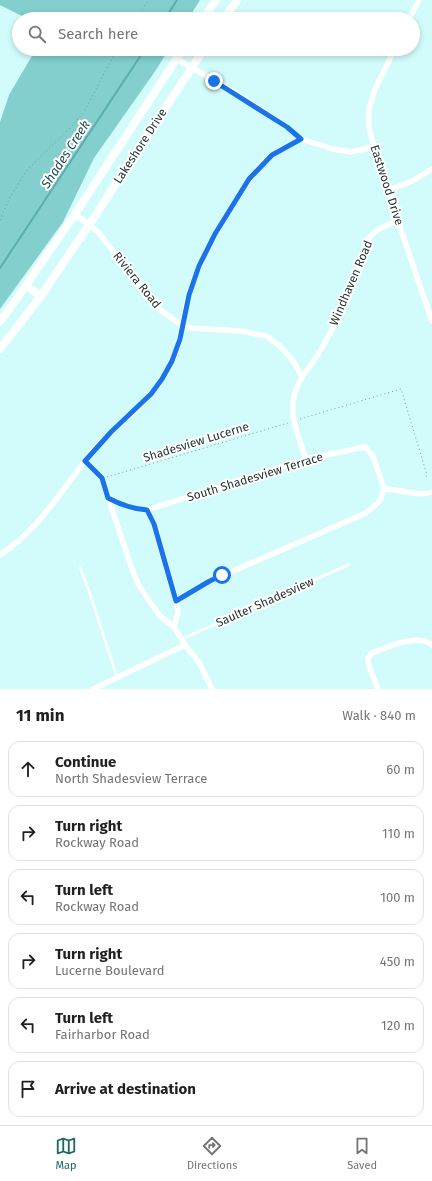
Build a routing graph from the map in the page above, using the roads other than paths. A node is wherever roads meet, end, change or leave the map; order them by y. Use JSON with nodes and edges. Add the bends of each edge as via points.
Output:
{"nodes":[{"id":1,"x":216,"y":0,"type":"edge"},
{"id":2,"x":237,"y":0,"type":"edge"},
{"id":3,"x":419,"y":0,"type":"edge"},
{"id":4,"x":208,"y":12,"type":"edge"},
{"id":5,"x":229,"y":12,"type":"edge"},
{"id":6,"x":413,"y":12,"type":"edge"},
{"id":7,"x":179,"y":56,"type":"edge"},
{"id":8,"x":199,"y":56,"type":"edge"},
{"id":9,"x":392,"y":56,"type":"edge"},
{"id":10,"x":177,"y":59,"type":"junction"},
{"id":11,"x":191,"y":68,"type":"junction"},
{"id":12,"x":301,"y":139,"type":"junction"},
{"id":13,"x":374,"y":148,"type":"junction"},
{"id":14,"x":432,"y":169,"type":"edge"},
{"id":15,"x":389,"y":190,"type":"junction"},
{"id":16,"x":75,"y":214,"type":"junction"},
{"id":17,"x":398,"y":221,"type":"junction"},
{"id":18,"x":89,"y":225,"type":"junction"},
{"id":19,"x":26,"y":286,"type":"junction"},
{"id":20,"x":41,"y":296,"type":"junction"},
{"id":21,"x":0,"y":321,"type":"edge"},
{"id":22,"x":432,"y":321,"type":"edge"},
{"id":23,"x":183,"y":326,"type":"junction"},
{"id":24,"x":0,"y":349,"type":"edge"},
{"id":25,"x":302,"y":377,"type":"junction"},
{"id":26,"x":306,"y":459,"type":"junction"},
{"id":27,"x":85,"y":461,"type":"junction"},
{"id":28,"x":384,"y":489,"type":"junction"},
{"id":29,"x":432,"y":492,"type":"edge"},
{"id":30,"x":108,"y":498,"type":"junction"},
{"id":31,"x":147,"y":510,"type":"junction"},
{"id":32,"x":0,"y":555,"type":"edge"},
{"id":33,"x":348,"y":565,"type":"dead end"},
{"id":34,"x":80,"y":567,"type":"dead end"},
{"id":35,"x":176,"y":601,"type":"junction"},
{"id":36,"x":174,"y":627,"type":"junction"},
{"id":37,"x":181,"y":639,"type":"junction"},
{"id":38,"x":185,"y":645,"type":"junction"},
{"id":39,"x":432,"y":645,"type":"edge"},
{"id":40,"x":117,"y":678,"type":"junction"},
{"id":41,"x":93,"y":689,"type":"edge"},
{"id":42,"x":212,"y":689,"type":"edge"},
{"id":43,"x":378,"y":689,"type":"edge"}],
"edges":[{"from":1,"to":4,"type":"main road"},
{"from":2,"to":5,"type":"main road"},
{"from":3,"to":6,"type":"street"},
{"from":7,"to":10,"type":"main road","name":"Lakeshore Drive"},
{"from":8,"to":11,"type":"main road","name":"Lakeshore Drive"},
{"from":9,"to":13,"type":"street","name":"Eastwood Drive","via":[[375,89],[369,109],[369,127]]},
{"from":10,"to":11,"type":"street"},
{"from":10,"to":16,"type":"main road","name":"Lakeshore Drive"},
{"from":11,"to":12,"type":"street","via":[[237,94]]},
{"from":11,"to":18,"type":"main road","name":"Lakeshore Drive"},
{"from":12,"to":13,"type":"street","via":[[350,152]]},
{"from":12,"to":23,"type":"street","via":[[272,155],[249,179],[215,234],[199,266],[189,295]]},
{"from":13,"to":15,"type":"street","name":"Eastwood Drive"},
{"from":14,"to":15,"type":"street"},
{"from":15,"to":17,"type":"street","name":"Eastwood Drive"},
{"from":16,"to":18,"type":"street"},
{"from":16,"to":19,"type":"main road","name":"Lakeshore Drive"},
{"from":17,"to":22,"type":"street","name":"Eastwood Drive"},
{"from":17,"to":25,"type":"street","name":"Windhaven Road","via":[[372,233],[348,296],[312,364]]},
{"from":18,"to":20,"type":"main road","name":"Lakeshore Drive"},
{"from":18,"to":23,"type":"street","name":"Riviera Road","via":[[98,232],[159,308]]},
{"from":19,"to":20,"type":"main road"},
{"from":19,"to":21,"type":"main road","name":"Lakeshore Drive"},
{"from":20,"to":24,"type":"main road","name":"Lakeshore Drive"},
{"from":23,"to":25,"type":"street","name":"Riviera Road","via":[[266,336],[280,346]]},
{"from":23,"to":27,"type":"street","via":[[172,361],[151,394]]},
{"from":25,"to":26,"type":"street","via":[[294,398],[293,409],[294,421]]},
{"from":26,"to":28,"type":"street","name":"South Shadesview Terrace","via":[[365,447],[373,456]]},
{"from":26,"to":31,"type":"street","name":"South Shadesview Terrace"},
{"from":27,"to":30,"type":"street","via":[[102,478]]},
{"from":27,"to":32,"type":"street","via":[[49,510]]},
{"from":28,"to":29,"type":"street","via":[[413,494]]},
{"from":28,"to":35,"type":"street","via":[[380,501],[366,513],[208,582]]},
{"from":30,"to":31,"type":"street","via":[[124,506]]},
{"from":30,"to":36,"type":"street","via":[[139,586],[160,616]]},
{"from":31,"to":35,"type":"street","via":[[154,524]]},
{"from":33,"to":37,"type":"lane","name":"Saulter Shadesview"},
{"from":34,"to":40,"type":"lane"},
{"from":35,"to":36,"type":"street","via":[[178,613]]},
{"from":36,"to":37,"type":"street"},
{"from":37,"to":38,"type":"street"},
{"from":38,"to":40,"type":"street"},
{"from":38,"to":42,"type":"street","via":[[200,664]]},
{"from":39,"to":43,"type":"street","via":[[414,640],[372,653],[368,658],[369,666]]},
{"from":40,"to":41,"type":"street"}]}
